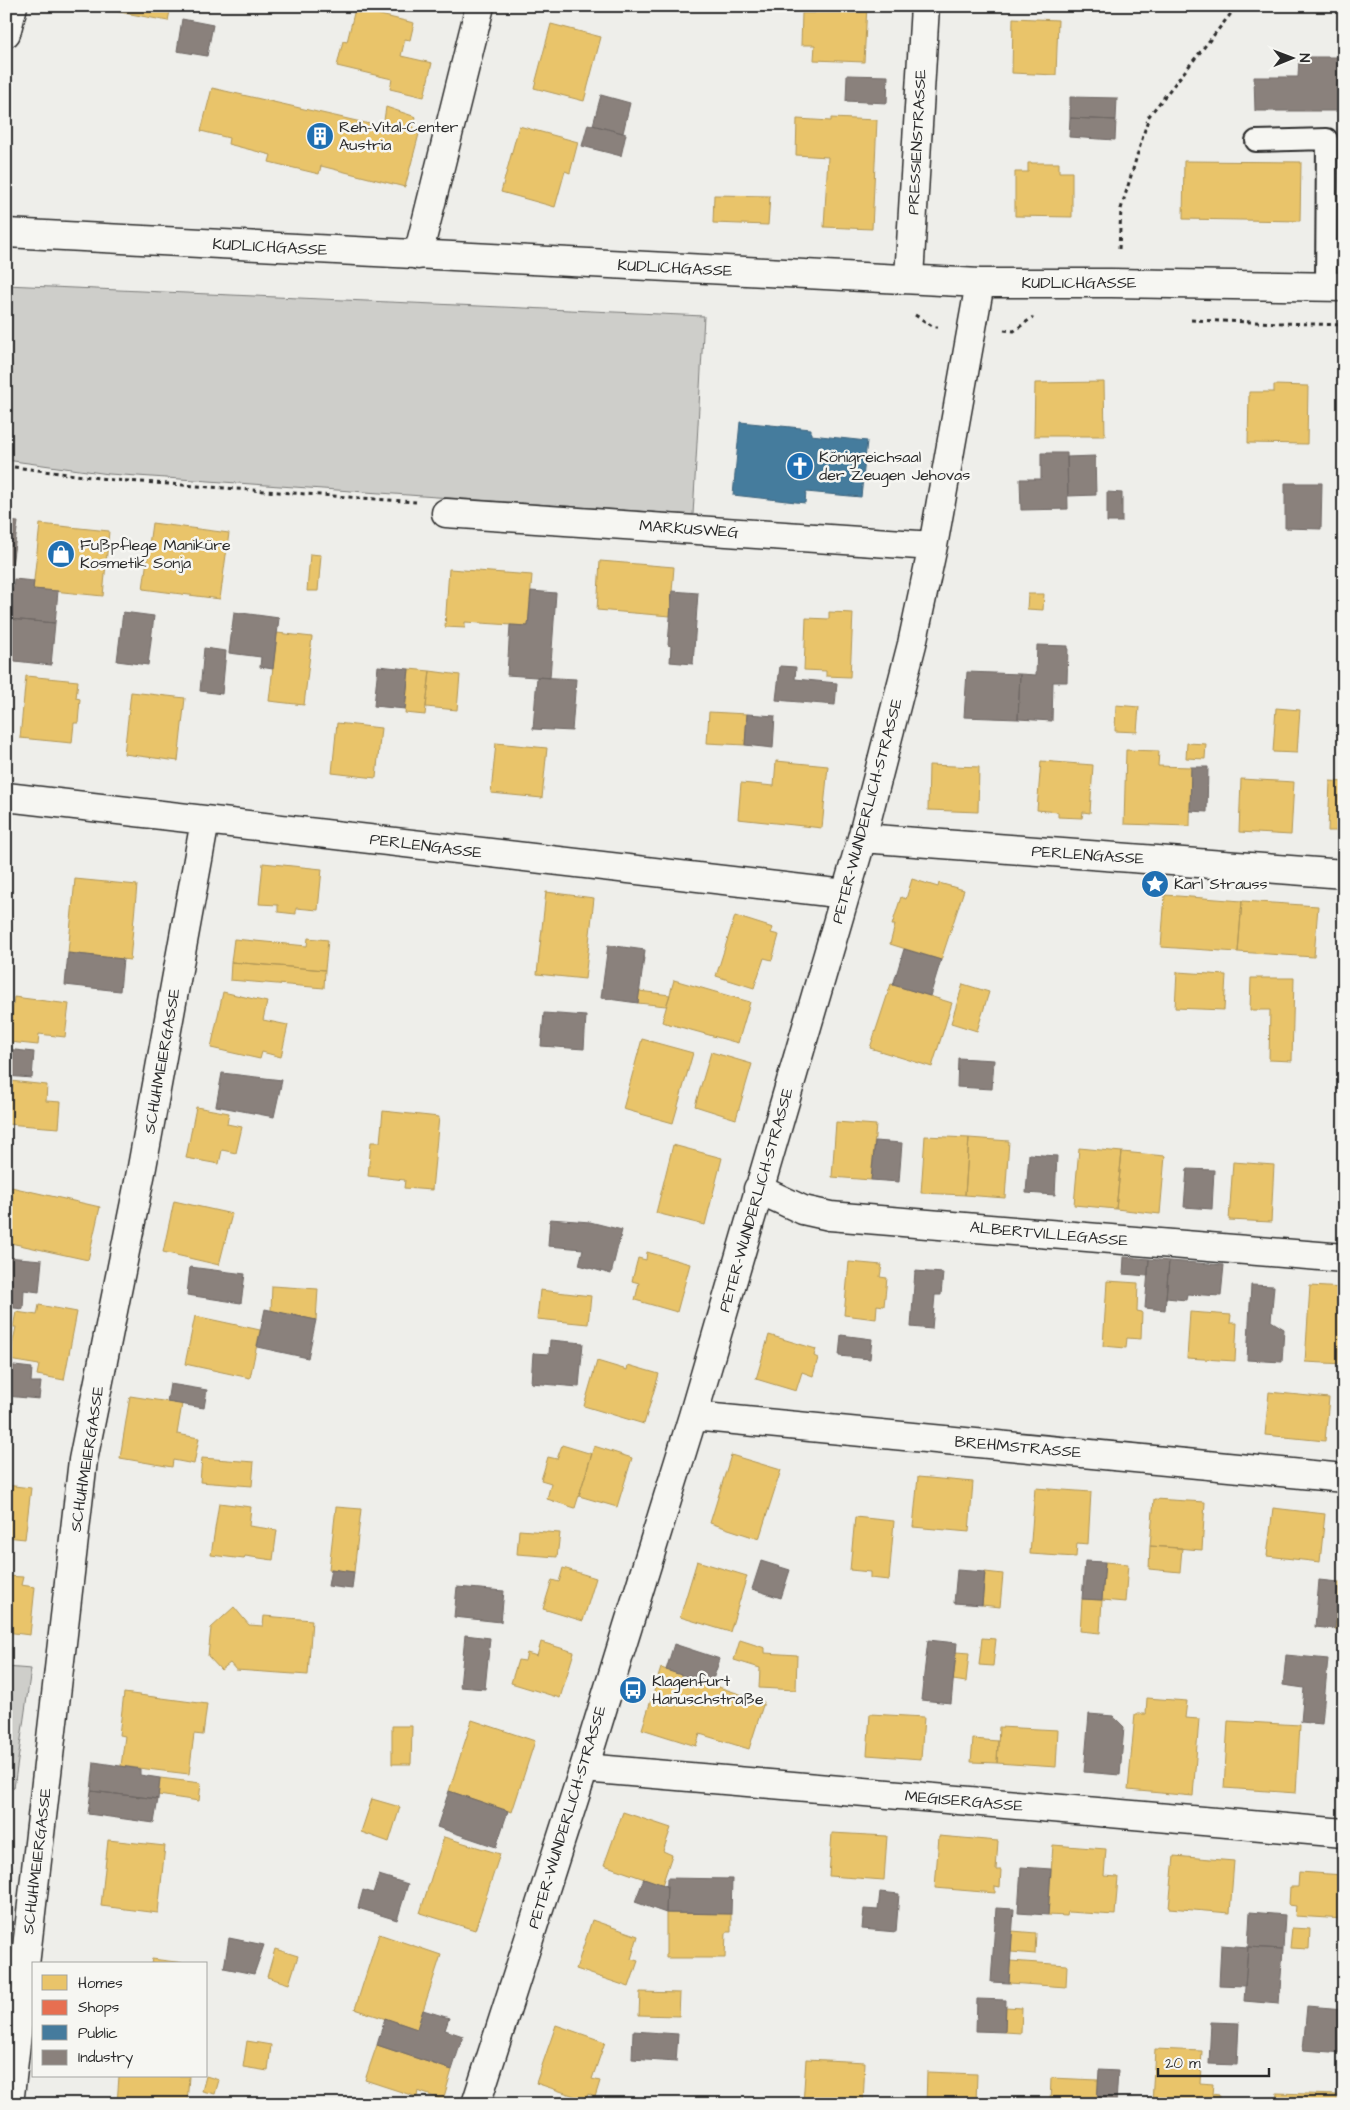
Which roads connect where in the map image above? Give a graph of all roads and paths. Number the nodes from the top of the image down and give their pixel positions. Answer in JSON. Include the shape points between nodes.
{"nodes":[{"id":1,"x":13,"y":6,"type":"edge"},
{"id":2,"x":480,"y":6,"type":"edge"},
{"id":3,"x":925,"y":6,"type":"edge"},
{"id":4,"x":1237,"y":6,"type":"edge"},
{"id":5,"x":6,"y":33,"type":"edge"},
{"id":6,"x":1256,"y":141,"type":"dead end"},
{"id":7,"x":6,"y":233,"type":"edge"},
{"id":8,"x":1118,"y":254,"type":"dead end"},
{"id":9,"x":418,"y":255,"type":"junction"},
{"id":10,"x":909,"y":278,"type":"junction"},
{"id":11,"x":980,"y":283,"type":"junction"},
{"id":12,"x":1335,"y":287,"type":"edge"},
{"id":13,"x":1034,"y":316,"type":"dead end"},
{"id":14,"x":1184,"y":320,"type":"dead end"},
{"id":15,"x":1344,"y":325,"type":"edge"},
{"id":16,"x":1014,"y":331,"type":"dead end"},
{"id":17,"x":6,"y":466,"type":"edge"},
{"id":18,"x":446,"y":513,"type":"joint"},
{"id":19,"x":933,"y":546,"type":"junction"},
{"id":20,"x":6,"y":797,"type":"edge"},
{"id":21,"x":206,"y":821,"type":"junction"},
{"id":22,"x":862,"y":838,"type":"junction"},
{"id":23,"x":1344,"y":874,"type":"edge"},
{"id":24,"x":845,"y":894,"type":"junction"},
{"id":25,"x":758,"y":1189,"type":"junction"},
{"id":26,"x":1344,"y":1258,"type":"edge"},
{"id":27,"x":693,"y":1416,"type":"junction"},
{"id":28,"x":1344,"y":1478,"type":"edge"},
{"id":29,"x":584,"y":1768,"type":"junction"},
{"id":30,"x":1344,"y":1833,"type":"edge"},
{"id":31,"x":9,"y":2104,"type":"edge"},
{"id":32,"x":476,"y":2104,"type":"edge"}],
"edges":[{"from":1,"to":5,"type":"street"},
{"from":2,"to":9,"type":"street"},
{"from":3,"to":10,"type":"street","name":"PRESSIENSTRASSE"},
{"from":4,"to":8,"type":"path","via":[[1149,116],[1121,210]]},
{"from":6,"to":12,"type":"lane","via":[[1327,139]]},
{"from":7,"to":9,"type":"street","name":"KUDLICHGASSE"},
{"from":9,"to":10,"type":"street","name":"KUDLICHGASSE"},
{"from":10,"to":11,"type":"street","name":"KUDLICHGASSE"},
{"from":11,"to":12,"type":"street","name":"KUDLICHGASSE"},
{"from":11,"to":19,"type":"street","name":"PETER-WUNDERLICH-STRASSE"},
{"from":13,"to":16,"type":"path"},
{"from":14,"to":15,"type":"path"},
{"from":17,"to":18,"type":"path","via":[[114,480],[435,503]]},
{"from":18,"to":19,"type":"street","name":"MARKUSWEG"},
{"from":19,"to":22,"type":"street","name":"PETER-WUNDERLICH-STRASSE","via":[[912,644]]},
{"from":20,"to":21,"type":"street","name":"PERLENGASSE"},
{"from":21,"to":24,"type":"street","name":"PERLENGASSE"},
{"from":21,"to":31,"type":"street","name":"SCHUHMEIERGASSE","via":[[83,1460]]},
{"from":22,"to":23,"type":"street","name":"PERLENGASSE"},
{"from":22,"to":24,"type":"street","name":"PETER-WUNDERLICH-STRASSE"},
{"from":24,"to":25,"type":"street","name":"PETER-WUNDERLICH-STRASSE"},
{"from":25,"to":26,"type":"street","name":"ALBERTVILLEGASSE","via":[[803,1210],[830,1216]]},
{"from":25,"to":27,"type":"street","name":"PETER-WUNDERLICH-STRASSE"},
{"from":27,"to":28,"type":"street","name":"BREHMSTRASSE"},
{"from":27,"to":29,"type":"street","name":"PETER-WUNDERLICH-STRASSE"},
{"from":29,"to":30,"type":"street","name":"MEGISERGASSE"},
{"from":29,"to":32,"type":"street","name":"PETER-WUNDERLICH-STRASSE"}]}
